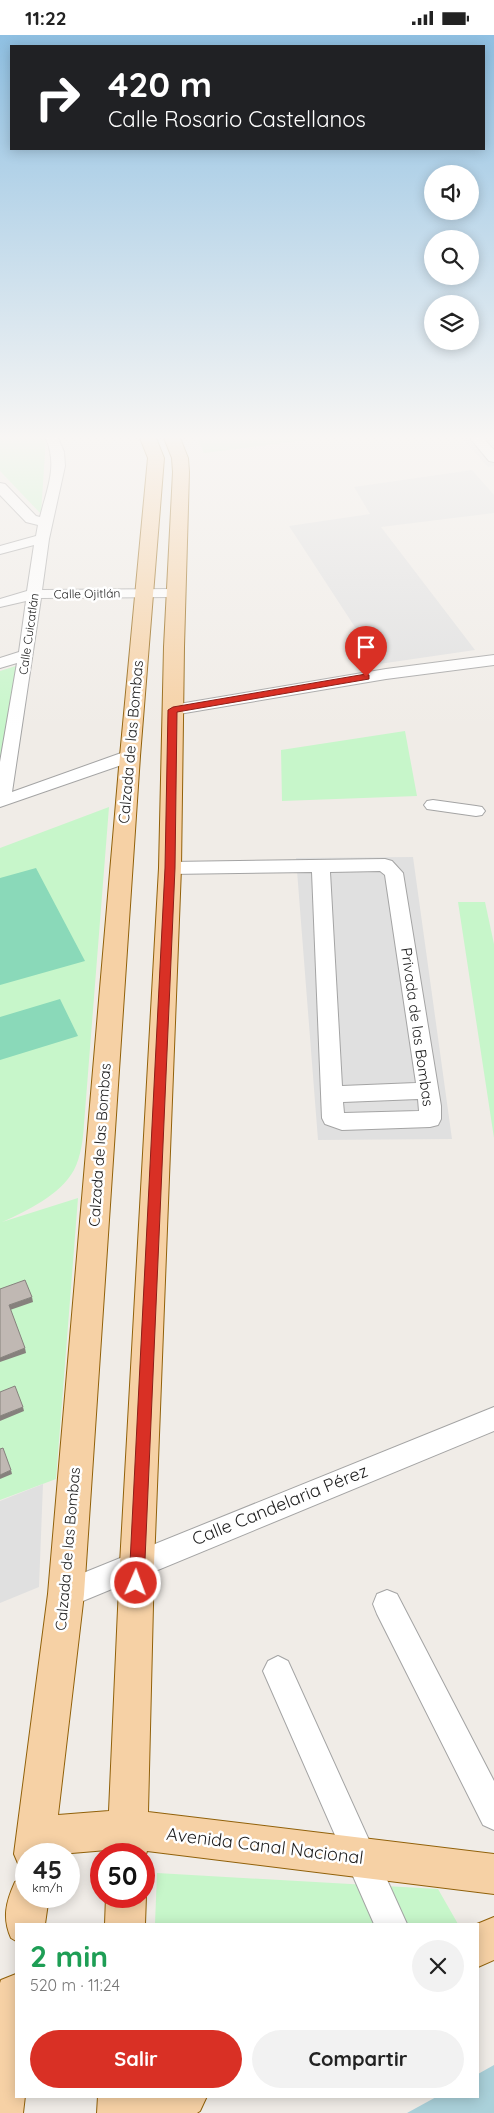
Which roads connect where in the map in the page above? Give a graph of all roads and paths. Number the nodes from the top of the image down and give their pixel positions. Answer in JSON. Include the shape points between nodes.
{"nodes":[{"id":1,"x":43,"y":535,"type":"edge"},
{"id":2,"x":149,"y":535,"type":"edge"},
{"id":3,"x":178,"y":535,"type":"edge"},
{"id":4,"x":42,"y":539,"type":"junction"},
{"id":5,"x":0,"y":550,"type":"edge"},
{"id":6,"x":144,"y":593,"type":"junction"},
{"id":7,"x":176,"y":593,"type":"junction"},
{"id":8,"x":35,"y":595,"type":"junction"},
{"id":9,"x":0,"y":603,"type":"edge"},
{"id":10,"x":26,"y":655,"type":"junction"},
{"id":11,"x":494,"y":660,"type":"edge"},
{"id":12,"x":0,"y":663,"type":"edge"},
{"id":13,"x":173,"y":710,"type":"junction"},
{"id":14,"x":130,"y":756,"type":"junction"},
{"id":15,"x":1,"y":802,"type":"edge"},
{"id":16,"x":433,"y":805,"type":"dead end"},
{"id":17,"x":476,"y":811,"type":"dead end"},
{"id":18,"x":321,"y":866,"type":"junction"},
{"id":19,"x":170,"y":868,"type":"junction"},
{"id":20,"x":427,"y":1091,"type":"junction"},
{"id":21,"x":331,"y":1094,"type":"junction"},
{"id":22,"x":494,"y":1419,"type":"edge"},
{"id":23,"x":137,"y":1564,"type":"junction"},
{"id":24,"x":66,"y":1593,"type":"junction"},
{"id":25,"x":387,"y":1604,"type":"dead end"},
{"id":26,"x":278,"y":1671,"type":"dead end"},
{"id":27,"x":494,"y":1814,"type":"edge"},
{"id":28,"x":128,"y":1841,"type":"edge"},
{"id":29,"x":35,"y":1843,"type":"edge"},
{"id":30,"x":80,"y":1843,"type":"edge"},
{"id":31,"x":362,"y":1858,"type":"junction"},
{"id":32,"x":494,"y":1874,"type":"edge"},
{"id":33,"x":27,"y":1908,"type":"edge"},
{"id":34,"x":126,"y":1908,"type":"edge"},
{"id":35,"x":25,"y":1923,"type":"edge"},
{"id":36,"x":125,"y":1923,"type":"edge"},
{"id":37,"x":391,"y":1923,"type":"edge"},
{"id":38,"x":494,"y":1937,"type":"edge"},
{"id":39,"x":479,"y":1945,"type":"edge"},
{"id":40,"x":15,"y":2003,"type":"edge"},
{"id":41,"x":120,"y":2098,"type":"edge"},
{"id":42,"x":181,"y":2098,"type":"edge"},
{"id":43,"x":1,"y":2113,"type":"edge"},
{"id":44,"x":119,"y":2113,"type":"edge"},
{"id":45,"x":152,"y":2113,"type":"edge"}],
"edges":[{"from":1,"to":4,"type":"street","name":"Calle Cuicatlán"},
{"from":2,"to":6,"type":"main road","name":"Calzada de las Bombas"},
{"from":3,"to":7,"type":"main road"},
{"from":4,"to":5,"type":"street"},
{"from":4,"to":8,"type":"street","name":"Calle Cuicatlán"},
{"from":6,"to":7,"type":"street","name":"Calle Ojitlán"},
{"from":6,"to":8,"type":"street","name":"Calle Ojitlán"},
{"from":6,"to":14,"type":"main road","name":"Calzada de las Bombas"},
{"from":7,"to":13,"type":"main road"},
{"from":8,"to":9,"type":"street","name":"Calle Ojitlán"},
{"from":8,"to":10,"type":"street","name":"Calle Cuicatlán"},
{"from":10,"to":12,"type":"street"},
{"from":10,"to":15,"type":"street","name":"Calle Cuicatlán"},
{"from":11,"to":13,"type":"street","via":[[386,674]]},
{"from":13,"to":19,"type":"main road"},
{"from":14,"to":15,"type":"street"},
{"from":14,"to":24,"type":"main road","name":"Calzada de las Bombas"},
{"from":16,"to":17,"type":"street"},
{"from":18,"to":19,"type":"street","name":"Privada de las Bombas"},
{"from":18,"to":20,"type":"street","name":"Privada de las Bombas","via":[[385,865],[394,873]]},
{"from":18,"to":21,"type":"street","name":"Privada de las Bombas"},
{"from":19,"to":23,"type":"main road"},
{"from":20,"to":21,"type":"street"},
{"from":20,"to":21,"type":"street","name":"Privada de las Bombas","via":[[430,1119],[421,1120],[342,1122],[333,1118]]},
{"from":22,"to":23,"type":"street","name":"Calle Candelaria Pérez"},
{"from":23,"to":24,"type":"street","name":"Calle Candelaria Pérez"},
{"from":23,"to":28,"type":"main road"},
{"from":24,"to":29,"type":"main road","name":"Calzada de las Bombas"},
{"from":25,"to":27,"type":"street"},
{"from":26,"to":31,"type":"street"},
{"from":28,"to":30,"type":"main road","name":"Avenida Canal Nacional"},
{"from":28,"to":31,"type":"main road","name":"Avenida Canal Nacional"},
{"from":31,"to":32,"type":"main road","name":"Avenida Canal Nacional"},
{"from":31,"to":37,"type":"street"},
{"from":33,"to":35,"type":"main road"},
{"from":34,"to":36,"type":"main road"},
{"from":38,"to":39,"type":"main road"},
{"from":40,"to":43,"type":"main road"},
{"from":41,"to":44,"type":"main road"},
{"from":42,"to":45,"type":"main road"}]}
